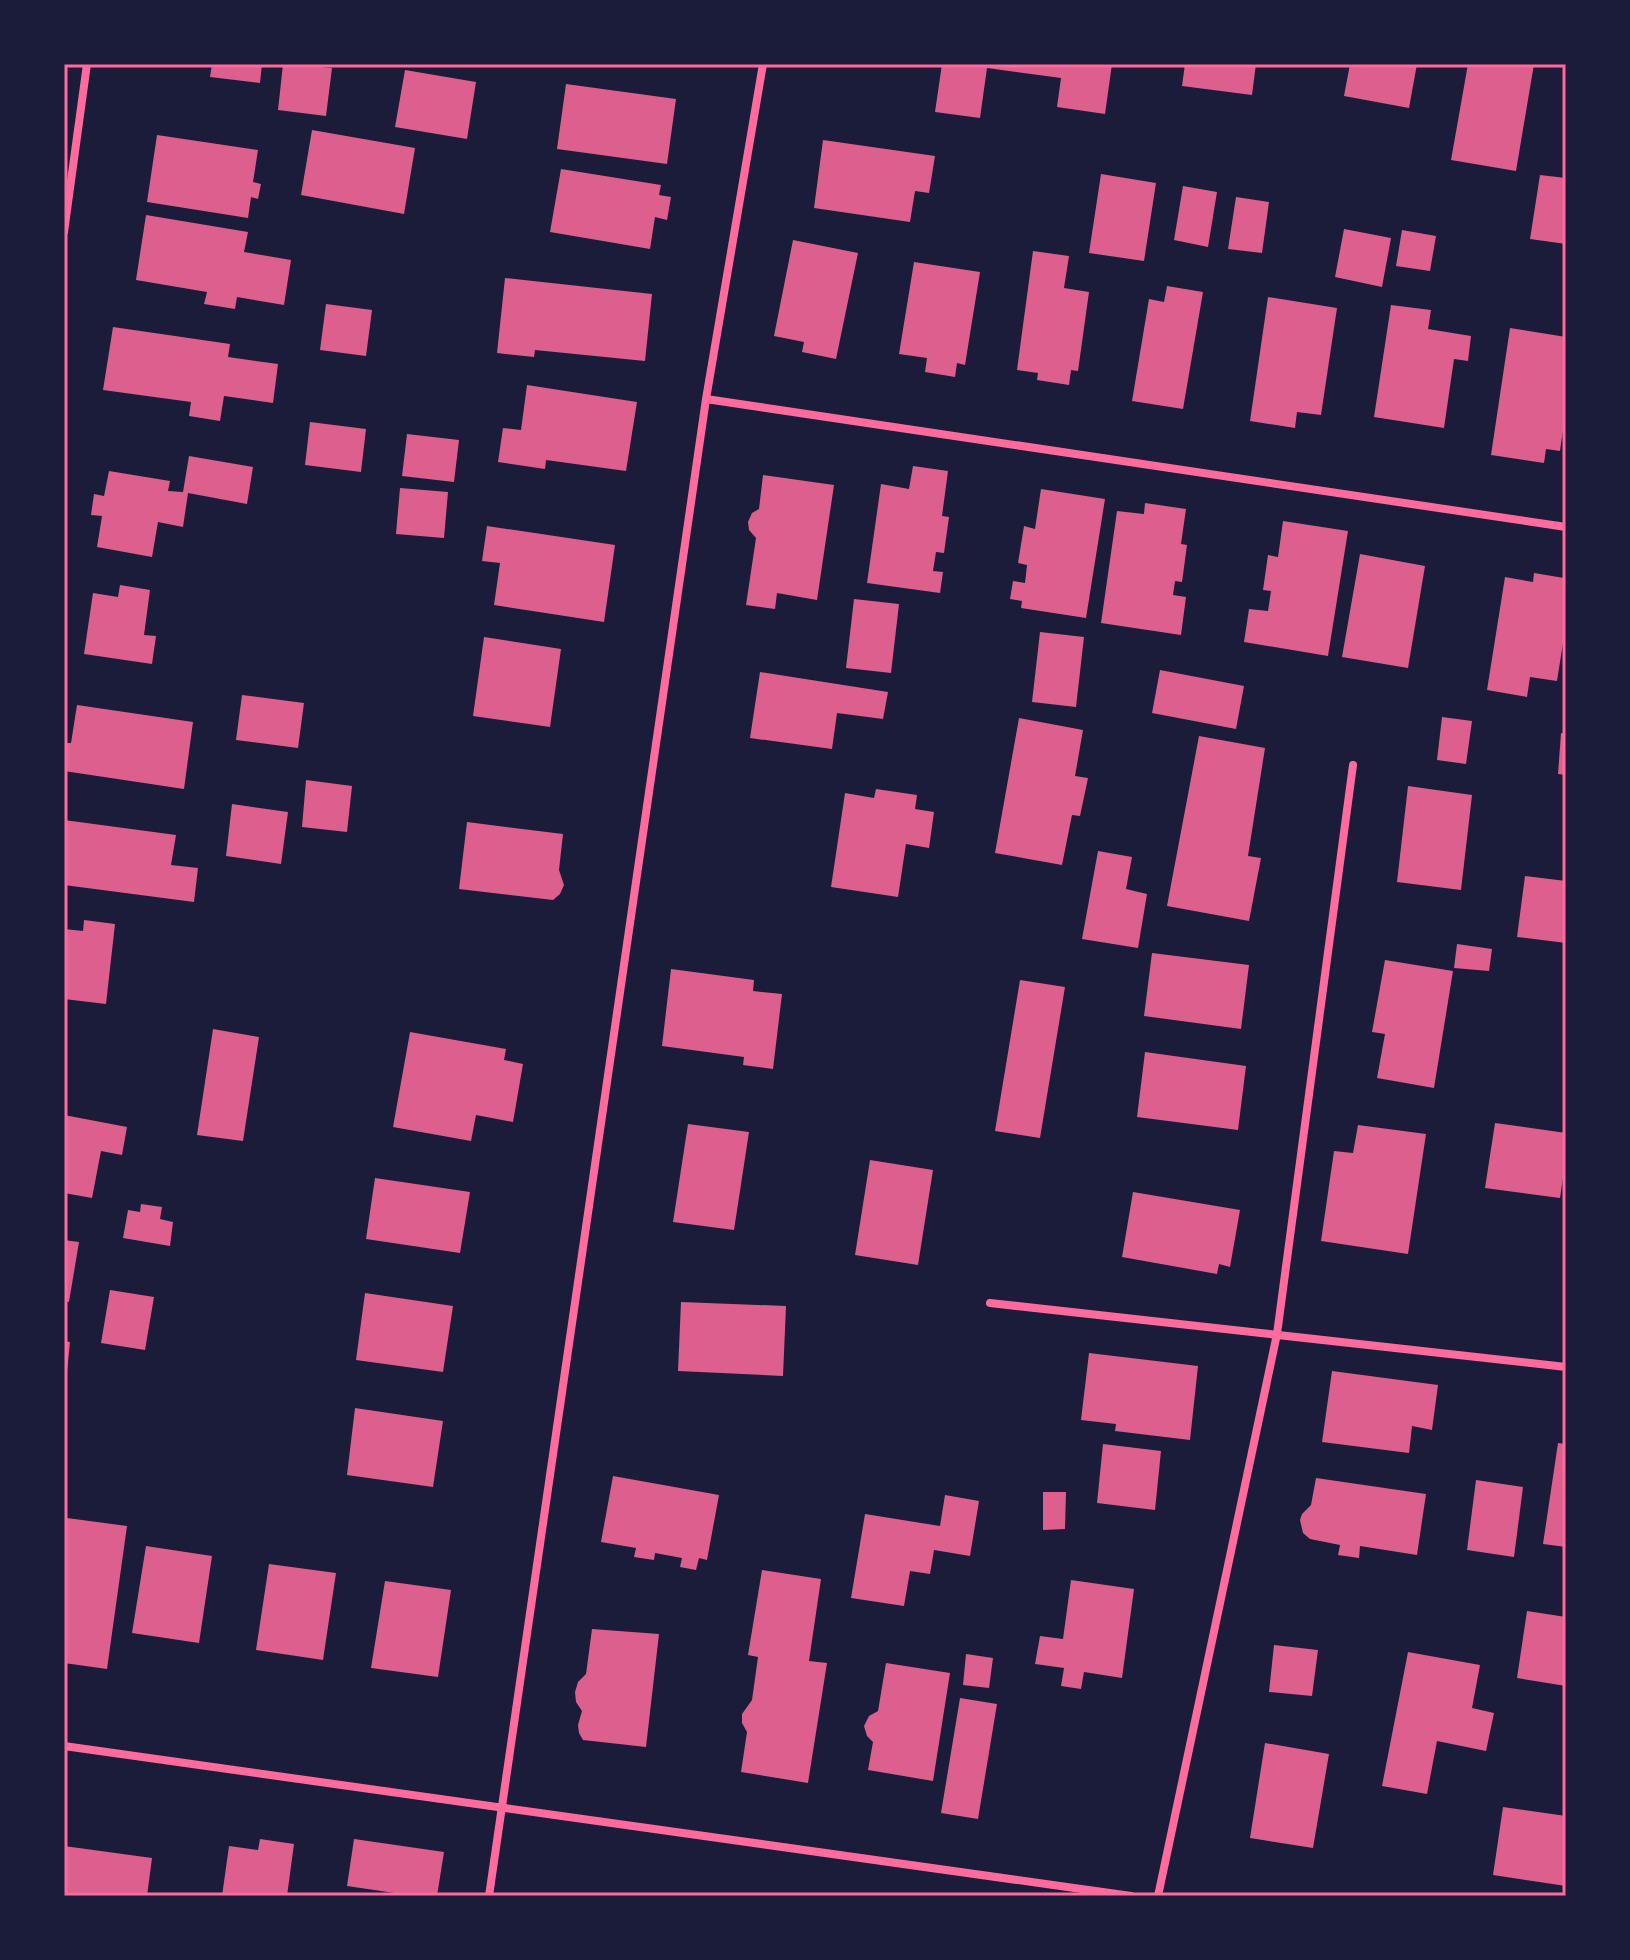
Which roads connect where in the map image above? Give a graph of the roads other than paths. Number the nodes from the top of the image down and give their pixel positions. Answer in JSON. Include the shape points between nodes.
{"nodes":[{"id":1,"x":87,"y":64,"type":"edge"},
{"id":2,"x":763,"y":64,"type":"edge"},
{"id":3,"x":64,"y":232,"type":"edge"},
{"id":4,"x":706,"y":399,"type":"junction"},
{"id":5,"x":1566,"y":527,"type":"edge"},
{"id":6,"x":1353,"y":765,"type":"dead end"},
{"id":7,"x":990,"y":1303,"type":"dead end"},
{"id":8,"x":1277,"y":1334,"type":"junction"},
{"id":9,"x":1566,"y":1367,"type":"edge"},
{"id":10,"x":64,"y":1746,"type":"edge"},
{"id":11,"x":501,"y":1809,"type":"junction"},
{"id":12,"x":489,"y":1896,"type":"edge"},
{"id":13,"x":1131,"y":1896,"type":"edge"},
{"id":14,"x":1158,"y":1896,"type":"edge"}],
"edges":[{"from":1,"to":3,"type":"street"},
{"from":2,"to":4,"type":"street"},
{"from":4,"to":5,"type":"street"},
{"from":4,"to":11,"type":"street"},
{"from":6,"to":8,"type":"street"},
{"from":7,"to":8,"type":"street"},
{"from":8,"to":9,"type":"street"},
{"from":8,"to":14,"type":"street"},
{"from":10,"to":11,"type":"street"},
{"from":11,"to":12,"type":"street"},
{"from":11,"to":13,"type":"street"}]}
